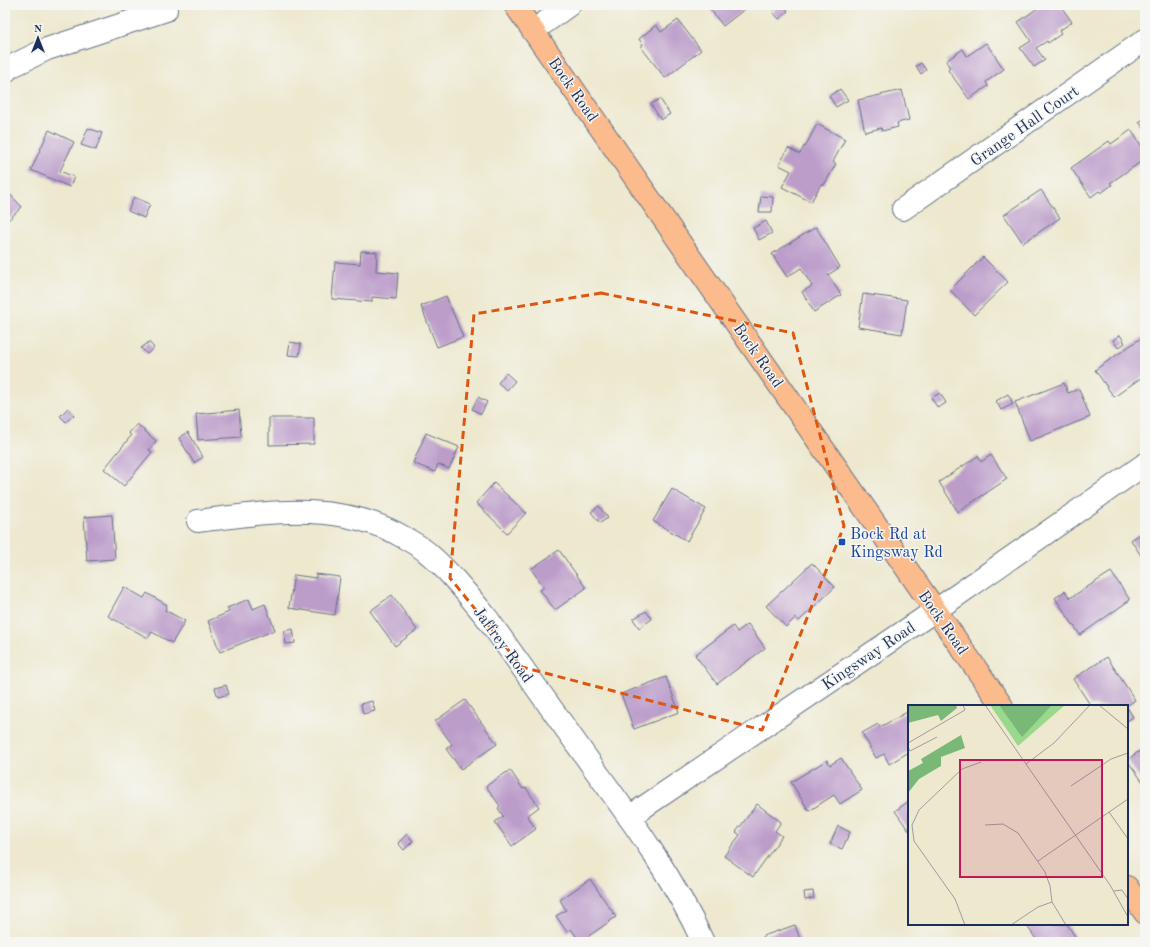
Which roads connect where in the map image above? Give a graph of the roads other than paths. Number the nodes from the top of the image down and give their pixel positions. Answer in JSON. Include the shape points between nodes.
{"nodes":[{"id":1,"x":515,"y":5,"type":"edge"},
{"id":2,"x":569,"y":5,"type":"edge"},
{"id":3,"x":166,"y":10,"type":"dead end"},
{"id":4,"x":533,"y":31,"type":"junction"},
{"id":5,"x":1145,"y":40,"type":"edge"},
{"id":6,"x":5,"y":72,"type":"edge"},
{"id":7,"x":903,"y":209,"type":"dead end"},
{"id":8,"x":1145,"y":464,"type":"edge"},
{"id":9,"x":198,"y":522,"type":"dead end"},
{"id":10,"x":936,"y":610,"type":"junction"},
{"id":11,"x":1001,"y":705,"type":"edge"},
{"id":12,"x":629,"y":817,"type":"junction"},
{"id":13,"x":1128,"y":888,"type":"edge"},
{"id":14,"x":1145,"y":913,"type":"edge"},
{"id":15,"x":703,"y":942,"type":"edge"}],
"edges":[{"from":1,"to":4,"type":"main road","name":"Bock Road"},
{"from":2,"to":4,"type":"street"},
{"from":3,"to":6,"type":"street","via":[[47,48]]},
{"from":4,"to":10,"type":"main road","name":"Bock Road"},
{"from":5,"to":7,"type":"street","name":"Grange Hall Court"},
{"from":8,"to":10,"type":"street","name":"Kingsway Road"},
{"from":9,"to":12,"type":"street","name":"Jaffrey Road","via":[[246,515],[329,512],[392,530],[430,554],[487,618]]},
{"from":10,"to":11,"type":"main road","name":"Bock Road"},
{"from":10,"to":12,"type":"street","name":"Kingsway Road"},
{"from":12,"to":15,"type":"street","name":"Jaffrey Road","via":[[669,877]]},
{"from":13,"to":14,"type":"main road"}]}
